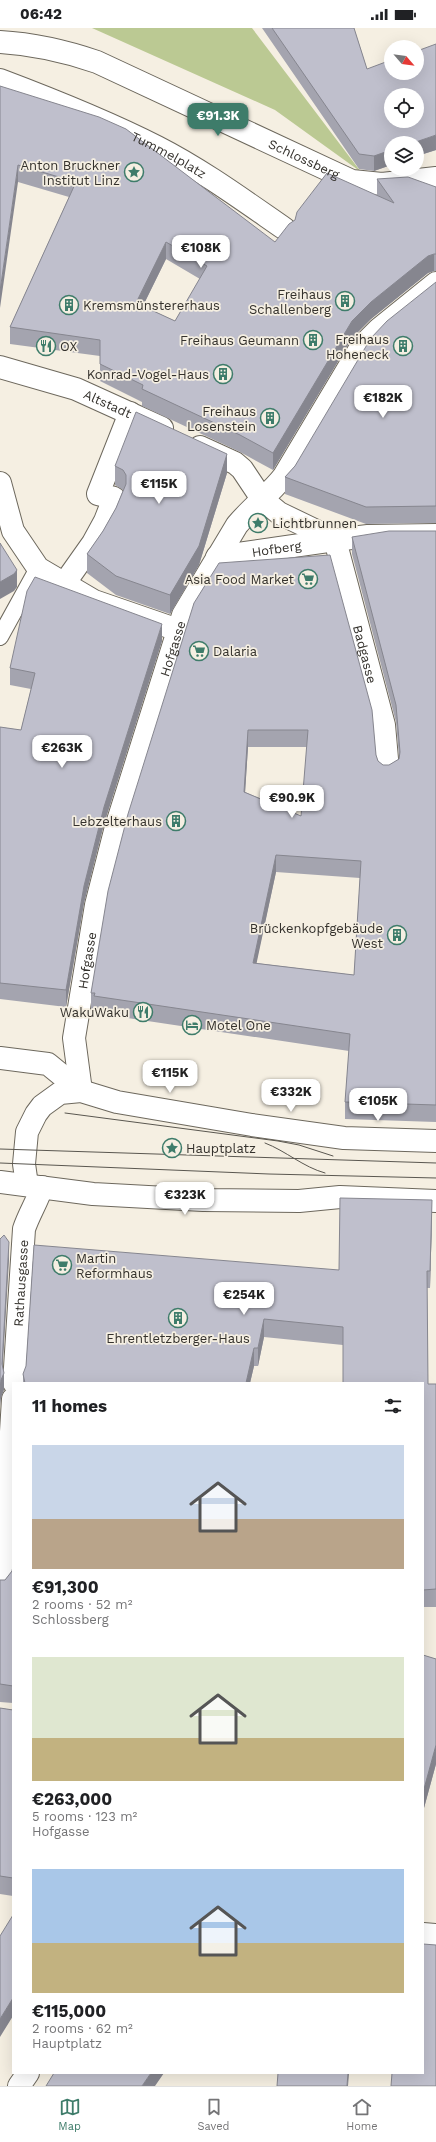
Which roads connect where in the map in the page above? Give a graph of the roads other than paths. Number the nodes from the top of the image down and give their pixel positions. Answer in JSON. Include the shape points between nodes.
{"nodes":[{"id":1,"x":0,"y":42,"type":"edge"},
{"id":2,"x":0,"y":80,"type":"edge"},
{"id":3,"x":436,"y":178,"type":"edge"},
{"id":4,"x":284,"y":229,"type":"edge"},
{"id":5,"x":436,"y":283,"type":"edge"},
{"id":6,"x":0,"y":367,"type":"edge"},
{"id":7,"x":130,"y":413,"type":"junction"},
{"id":8,"x":0,"y":483,"type":"edge"},
{"id":9,"x":262,"y":499,"type":"junction"},
{"id":10,"x":6,"y":532,"type":"edge"},
{"id":11,"x":436,"y":535,"type":"edge"},
{"id":12,"x":335,"y":540,"type":"junction"},
{"id":13,"x":217,"y":557,"type":"junction"},
{"id":14,"x":38,"y":568,"type":"junction"},
{"id":15,"x":64,"y":584,"type":"junction"},
{"id":16,"x":178,"y":630,"type":"junction"},
{"id":17,"x":0,"y":637,"type":"edge"},
{"id":18,"x":388,"y":770,"type":"edge"},
{"id":19,"x":0,"y":1058,"type":"edge"},
{"id":20,"x":81,"y":1091,"type":"junction"},
{"id":21,"x":436,"y":1140,"type":"edge"},
{"id":22,"x":0,"y":1182,"type":"edge"},
{"id":23,"x":35,"y":1186,"type":"junction"},
{"id":24,"x":436,"y":1200,"type":"edge"},
{"id":25,"x":14,"y":1382,"type":"edge"},
{"id":26,"x":12,"y":1415,"type":"edge"},
{"id":27,"x":0,"y":1586,"type":"edge"},
{"id":28,"x":424,"y":1934,"type":"edge"},
{"id":29,"x":436,"y":1935,"type":"edge"},
{"id":30,"x":27,"y":2074,"type":"edge"},
{"id":31,"x":19,"y":2086,"type":"edge"}],
"edges":[{"from":1,"to":3,"type":"street","name":"Schlossberg","via":[[64,50],[98,62],[352,181],[382,184]]},
{"from":2,"to":4,"type":"street","name":"Tummelplatz","via":[[58,102],[156,146],[197,169]]},
{"from":5,"to":9,"type":"street","name":"Hofgasse","via":[[379,329],[362,347],[284,476]]},
{"from":6,"to":7,"type":"street","name":"Altstadt","via":[[76,389]]},
{"from":7,"to":9,"type":"street","name":"Altstadt","via":[[235,463]]},
{"from":7,"to":15,"type":"street","via":[[98,494],[114,498],[93,542]]},
{"from":8,"to":10,"type":"street"},
{"from":9,"to":12,"type":"street","name":"Hofberg","via":[[279,513]]},
{"from":9,"to":13,"type":"street","name":"Hofgasse","via":[[237,525]]},
{"from":10,"to":14,"type":"street"},
{"from":11,"to":12,"type":"street","name":"Hofberg","via":[[368,536]]},
{"from":12,"to":13,"type":"street","name":"Hofberg"},
{"from":12,"to":18,"type":"street","name":"Badgasse","via":[[384,725]]},
{"from":13,"to":16,"type":"street","name":"Hofgasse","via":[[183,615]]},
{"from":14,"to":15,"type":"street"},
{"from":14,"to":17,"type":"lane"},
{"from":15,"to":16,"type":"street","via":[[94,601]]},
{"from":16,"to":20,"type":"street","name":"Hofgasse","via":[[116,827],[96,905],[74,1038]]},
{"from":19,"to":20,"type":"street","via":[[48,1064]]},
{"from":20,"to":21,"type":"street","via":[[117,1102],[344,1138]]},
{"from":20,"to":23,"type":"street","via":[[60,1093],[47,1101],[36,1114],[27,1132],[24,1164]]},
{"from":22,"to":23,"type":"street"},
{"from":23,"to":24,"type":"street","via":[[93,1194],[203,1200],[299,1201],[340,1197]]},
{"from":23,"to":25,"type":"street","name":"Rathausgasse","via":[[37,1204],[29,1214],[24,1229]]},
{"from":26,"to":27,"type":"street","via":[[8,1481],[11,1523]]},
{"from":28,"to":29,"type":"street"},
{"from":30,"to":31,"type":"street"}]}
